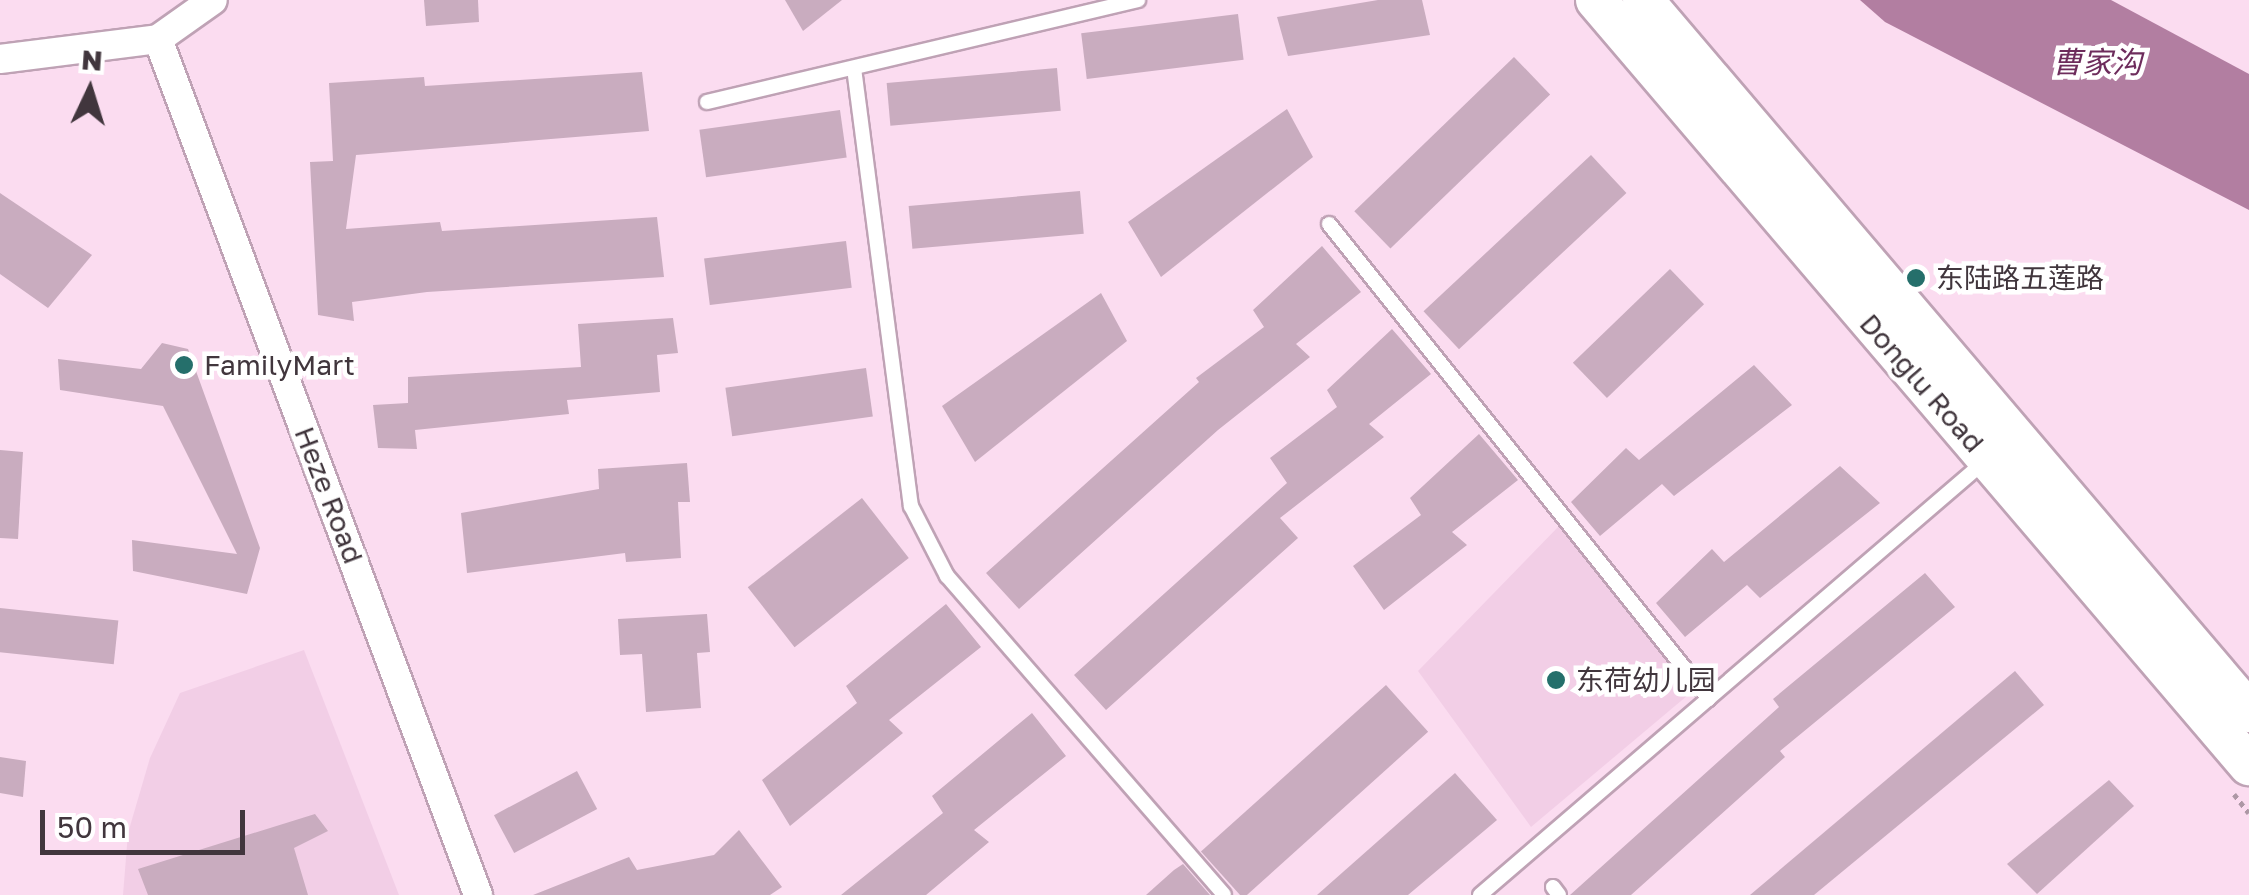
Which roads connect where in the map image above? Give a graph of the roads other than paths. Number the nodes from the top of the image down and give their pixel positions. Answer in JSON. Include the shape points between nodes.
{"nodes":[{"id":1,"x":213,"y":0,"type":"edge"},
{"id":2,"x":1138,"y":0,"type":"edge"},
{"id":3,"x":1596,"y":0,"type":"edge"},
{"id":4,"x":1643,"y":0,"type":"edge"},
{"id":5,"x":158,"y":40,"type":"junction"},
{"id":6,"x":0,"y":59,"type":"edge"},
{"id":7,"x":854,"y":68,"type":"junction"},
{"id":8,"x":707,"y":102,"type":"dead end"},
{"id":9,"x":1329,"y":224,"type":"dead end"},
{"id":10,"x":1988,"y":458,"type":"junction"},
{"id":11,"x":1710,"y":699,"type":"junction"},
{"id":12,"x":2249,"y":712,"type":"edge"},
{"id":13,"x":2249,"y":765,"type":"edge"},
{"id":14,"x":478,"y":895,"type":"edge"},
{"id":15,"x":1224,"y":895,"type":"edge"},
{"id":16,"x":1480,"y":895,"type":"edge"}],
"edges":[{"from":1,"to":5,"type":"street"},
{"from":2,"to":7,"type":"lane"},
{"from":3,"to":10,"type":"main road","name":"Donglu Road","via":[[1734,170]]},
{"from":4,"to":12,"type":"main road","name":"Donglu Road"},
{"from":5,"to":6,"type":"street"},
{"from":5,"to":14,"type":"street","name":"Heze Road"},
{"from":7,"to":8,"type":"lane"},
{"from":7,"to":15,"type":"lane","via":[[911,506],[948,576]]},
{"from":9,"to":11,"type":"lane"},
{"from":10,"to":11,"type":"lane"},
{"from":10,"to":13,"type":"main road","name":"Donglu Road"},
{"from":11,"to":16,"type":"lane"}]}
